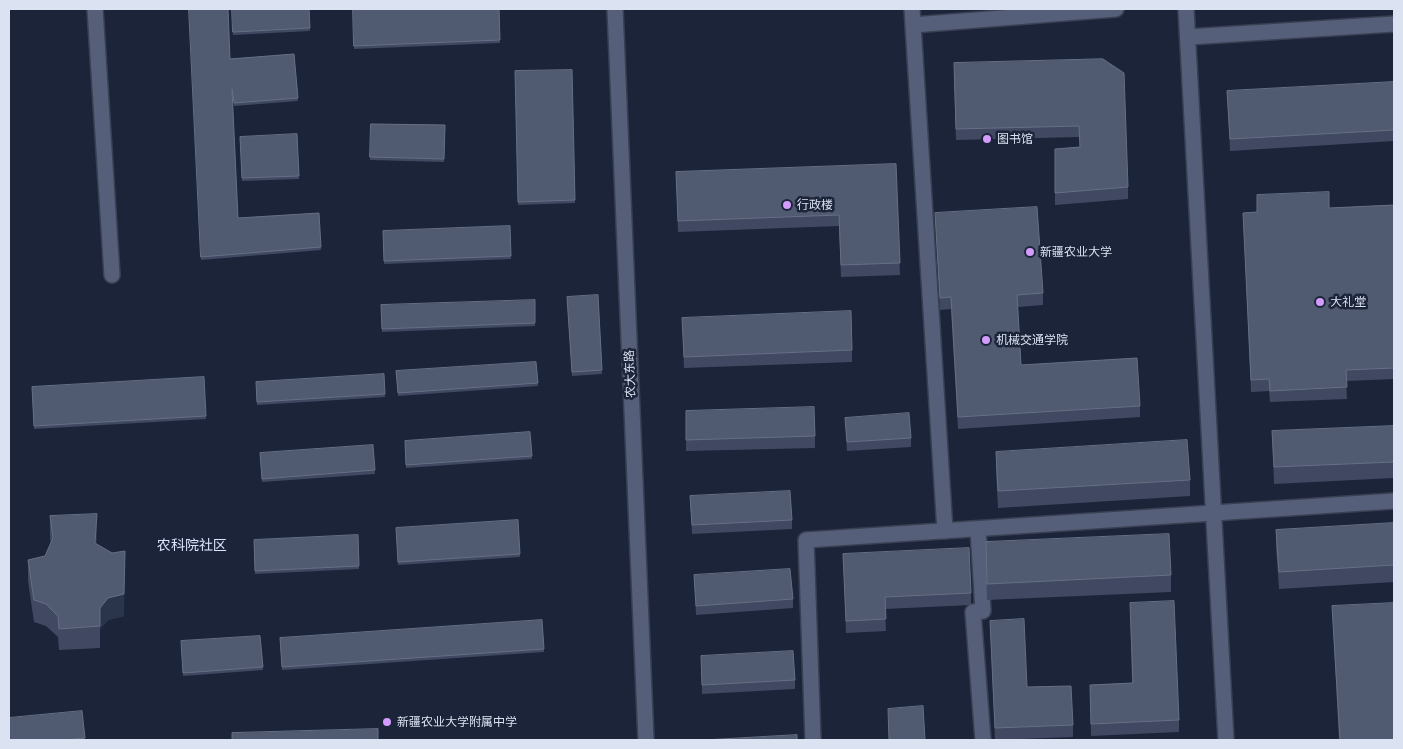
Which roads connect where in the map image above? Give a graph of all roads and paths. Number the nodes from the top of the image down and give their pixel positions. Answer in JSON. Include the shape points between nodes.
{"nodes":[{"id":1,"x":95,"y":9,"type":"edge"},
{"id":2,"x":615,"y":9,"type":"edge"},
{"id":3,"x":912,"y":9,"type":"edge"},
{"id":4,"x":1116,"y":9,"type":"edge"},
{"id":5,"x":1186,"y":9,"type":"edge"},
{"id":6,"x":1394,"y":24,"type":"edge"},
{"id":7,"x":913,"y":26,"type":"junction"},
{"id":8,"x":1188,"y":37,"type":"junction"},
{"id":9,"x":112,"y":275,"type":"dead end"},
{"id":10,"x":1394,"y":501,"type":"edge"},
{"id":11,"x":1214,"y":512,"type":"junction"},
{"id":12,"x":978,"y":529,"type":"junction"},
{"id":13,"x":945,"y":531,"type":"junction"},
{"id":14,"x":646,"y":740,"type":"edge"},
{"id":15,"x":813,"y":740,"type":"edge"},
{"id":16,"x":983,"y":740,"type":"edge"},
{"id":17,"x":1226,"y":740,"type":"edge"}],
"edges":[{"from":1,"to":9,"type":"street"},
{"from":2,"to":14,"type":"street","name":"农大东路"},
{"from":3,"to":7,"type":"street"},
{"from":4,"to":7,"type":"street"},
{"from":5,"to":8,"type":"street"},
{"from":6,"to":8,"type":"street"},
{"from":7,"to":13,"type":"street"},
{"from":8,"to":11,"type":"street"},
{"from":10,"to":11,"type":"street"},
{"from":11,"to":12,"type":"street"},
{"from":11,"to":17,"type":"street"},
{"from":12,"to":13,"type":"street"},
{"from":12,"to":16,"type":"street","via":[[983,611],[973,612]]},
{"from":13,"to":15,"type":"street","via":[[806,540]]}]}
